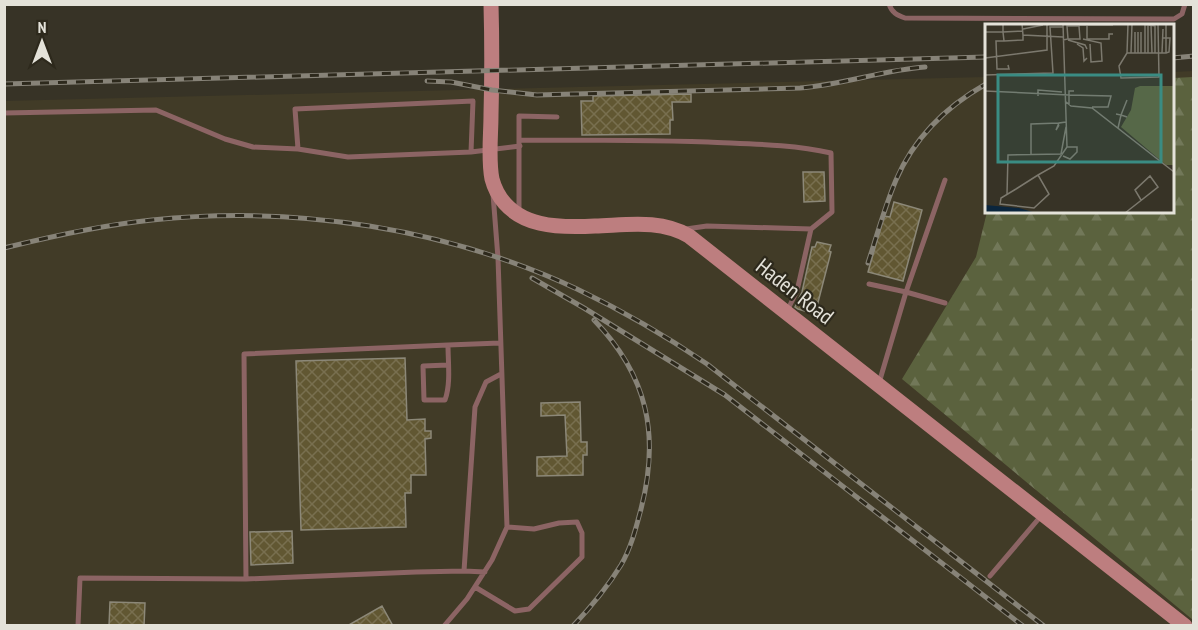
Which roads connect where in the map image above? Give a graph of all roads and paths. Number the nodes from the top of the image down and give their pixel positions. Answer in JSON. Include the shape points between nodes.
{"nodes":[{"id":1,"x":490,"y":4,"type":"edge"},
{"id":2,"x":889,"y":4,"type":"edge"},
{"id":3,"x":1185,"y":4,"type":"edge"},
{"id":4,"x":4,"y":113,"type":"edge"},
{"id":5,"x":557,"y":117,"type":"dead end"},
{"id":6,"x":520,"y":143,"type":"junction"},
{"id":7,"x":298,"y":149,"type":"junction"},
{"id":8,"x":491,"y":149,"type":"junction"},
{"id":9,"x":471,"y":152,"type":"junction"},
{"id":10,"x":945,"y":180,"type":"dead end"},
{"id":11,"x":492,"y":181,"type":"junction"},
{"id":12,"x":519,"y":214,"type":"junction"},
{"id":13,"x":811,"y":229,"type":"junction"},
{"id":14,"x":679,"y":230,"type":"junction"},
{"id":15,"x":869,"y":284,"type":"dead end"},
{"id":16,"x":906,"y":292,"type":"junction"},
{"id":17,"x":945,"y":303,"type":"dead end"},
{"id":18,"x":786,"y":312,"type":"junction"},
{"id":19,"x":500,"y":343,"type":"junction"},
{"id":20,"x":448,"y":345,"type":"junction"},
{"id":21,"x":448,"y":365,"type":"junction"},
{"id":22,"x":501,"y":374,"type":"junction"},
{"id":23,"x":878,"y":385,"type":"junction"},
{"id":24,"x":1043,"y":513,"type":"junction"},
{"id":25,"x":507,"y":527,"type":"junction"},
{"id":26,"x":464,"y":571,"type":"junction"},
{"id":27,"x":484,"y":572,"type":"junction"},
{"id":28,"x":990,"y":576,"type":"dead end"},
{"id":29,"x":246,"y":579,"type":"junction"},
{"id":30,"x":475,"y":587,"type":"junction"},
{"id":31,"x":78,"y":626,"type":"edge"},
{"id":32,"x":444,"y":626,"type":"edge"},
{"id":33,"x":1185,"y":626,"type":"edge"}],
"edges":[{"from":1,"to":8,"type":"street","name":"Haden Road"},
{"from":2,"to":3,"type":"lane","via":[[891,10],[904,18],[1162,19],[1182,14]]},
{"from":4,"to":7,"type":"lane","via":[[156,110],[253,147]]},
{"from":5,"to":6,"type":"lane","via":[[519,116]]},
{"from":6,"to":8,"type":"lane"},
{"from":6,"to":12,"type":"lane"},
{"from":6,"to":13,"type":"lane","via":[[765,144],[831,153],[832,212]]},
{"from":7,"to":9,"type":"lane","via":[[348,157]]},
{"from":7,"to":9,"type":"lane","via":[[295,109],[473,101]]},
{"from":8,"to":9,"type":"lane"},
{"from":8,"to":11,"type":"street","name":"Haden Road"},
{"from":10,"to":16,"type":"lane"},
{"from":11,"to":12,"type":"street","name":"Haden Road","via":[[501,199]]},
{"from":11,"to":19,"type":"lane"},
{"from":12,"to":14,"type":"street","name":"Haden Road","via":[[554,227],[643,224]]},
{"from":13,"to":14,"type":"lane","via":[[707,226]]},
{"from":13,"to":18,"type":"lane","via":[[797,291]]},
{"from":14,"to":18,"type":"street","name":"Haden Road"},
{"from":15,"to":16,"type":"lane"},
{"from":16,"to":17,"type":"lane"},
{"from":16,"to":23,"type":"lane"},
{"from":18,"to":23,"type":"street","name":"Haden Road"},
{"from":19,"to":20,"type":"lane"},
{"from":19,"to":22,"type":"lane"},
{"from":20,"to":21,"type":"lane"},
{"from":20,"to":29,"type":"lane","via":[[244,354]]},
{"from":21,"to":21,"type":"lane","via":[[445,400],[424,400],[423,366]]},
{"from":22,"to":25,"type":"lane"},
{"from":22,"to":26,"type":"lane","via":[[486,382],[475,407]]},
{"from":23,"to":24,"type":"street","name":"Haden Road"},
{"from":24,"to":28,"type":"lane"},
{"from":24,"to":33,"type":"street","name":"Haden Road"},
{"from":25,"to":27,"type":"lane"},
{"from":25,"to":30,"type":"lane","via":[[534,529],[577,522],[582,533],[582,558],[529,609],[515,611]]},
{"from":26,"to":27,"type":"lane"},
{"from":26,"to":29,"type":"lane"},
{"from":27,"to":30,"type":"lane"},
{"from":29,"to":31,"type":"lane","via":[[80,578]]},
{"from":30,"to":32,"type":"lane"}]}
